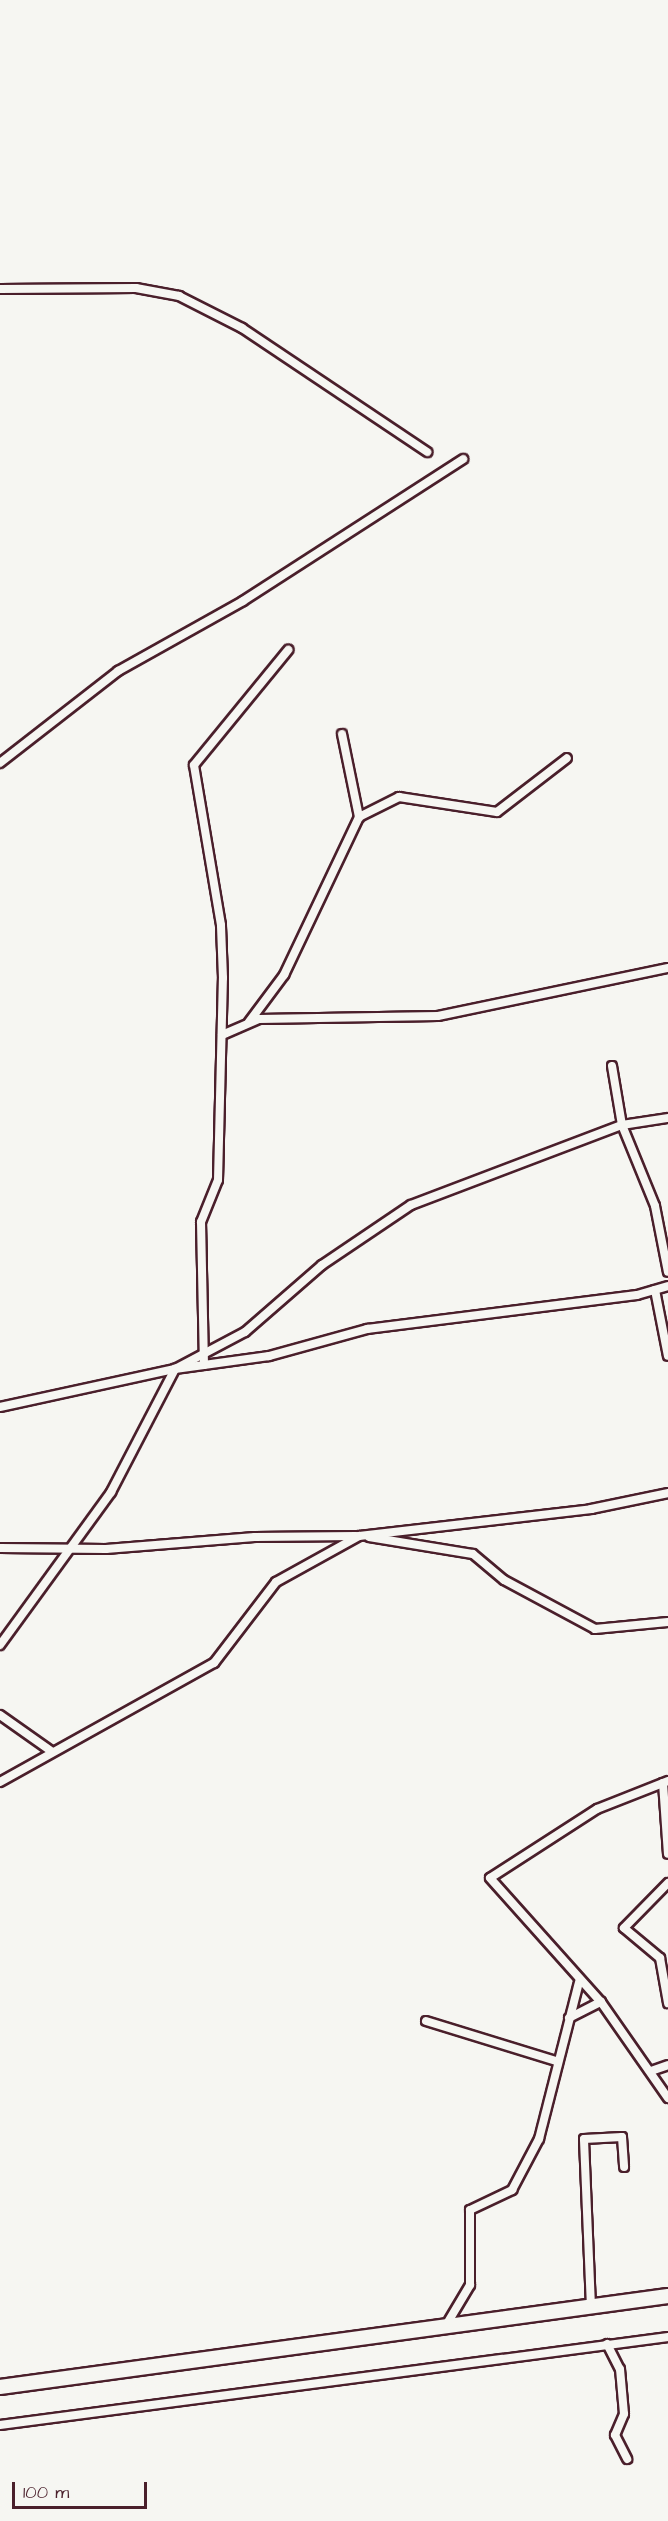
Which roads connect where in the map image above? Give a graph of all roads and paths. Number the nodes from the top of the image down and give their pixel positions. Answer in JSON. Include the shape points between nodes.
{"nodes":[{"id":1,"x":0,"y":289,"type":"edge"},
{"id":2,"x":427,"y":452,"type":"dead end"},
{"id":3,"x":463,"y":459,"type":"dead end"},
{"id":4,"x":288,"y":650,"type":"dead end"},
{"id":5,"x":342,"y":734,"type":"dead end"},
{"id":6,"x":567,"y":758,"type":"dead end"},
{"id":7,"x":0,"y":763,"type":"edge"},
{"id":8,"x":359,"y":817,"type":"junction"},
{"id":9,"x":668,"y":968,"type":"edge"},
{"id":10,"x":249,"y":1022,"type":"junction"},
{"id":11,"x":222,"y":1035,"type":"junction"},
{"id":12,"x":612,"y":1066,"type":"dead end"},
{"id":13,"x":668,"y":1118,"type":"edge"},
{"id":14,"x":622,"y":1125,"type":"junction"},
{"id":15,"x":668,"y":1272,"type":"edge"},
{"id":16,"x":668,"y":1286,"type":"edge"},
{"id":17,"x":655,"y":1290,"type":"junction"},
{"id":18,"x":204,"y":1354,"type":"junction"},
{"id":19,"x":668,"y":1356,"type":"edge"},
{"id":20,"x":204,"y":1365,"type":"junction"},
{"id":21,"x":175,"y":1369,"type":"junction"},
{"id":22,"x":0,"y":1407,"type":"edge"},
{"id":23,"x":668,"y":1492,"type":"edge"},
{"id":24,"x":359,"y":1536,"type":"junction"},
{"id":25,"x":0,"y":1548,"type":"edge"},
{"id":26,"x":73,"y":1549,"type":"junction"},
{"id":27,"x":668,"y":1622,"type":"edge"},
{"id":28,"x":0,"y":1645,"type":"edge"},
{"id":29,"x":0,"y":1715,"type":"edge"},
{"id":30,"x":51,"y":1751,"type":"junction"},
{"id":31,"x":0,"y":1782,"type":"edge"},
{"id":32,"x":665,"y":1782,"type":"edge"},
{"id":33,"x":668,"y":1854,"type":"edge"},
{"id":34,"x":668,"y":1883,"type":"edge"},
{"id":35,"x":579,"y":1982,"type":"junction"},
{"id":36,"x":601,"y":2002,"type":"junction"},
{"id":37,"x":668,"y":2003,"type":"edge"},
{"id":38,"x":569,"y":2018,"type":"junction"},
{"id":39,"x":426,"y":2021,"type":"dead end"},
{"id":40,"x":556,"y":2061,"type":"junction"},
{"id":41,"x":668,"y":2065,"type":"edge"},
{"id":42,"x":651,"y":2071,"type":"junction"},
{"id":43,"x":668,"y":2097,"type":"edge"},
{"id":44,"x":624,"y":2167,"type":"dead end"},
{"id":45,"x":668,"y":2296,"type":"edge"},
{"id":46,"x":591,"y":2307,"type":"junction"},
{"id":47,"x":445,"y":2327,"type":"junction"},
{"id":48,"x":668,"y":2337,"type":"edge"},
{"id":49,"x":607,"y":2344,"type":"junction"},
{"id":50,"x":0,"y":2387,"type":"edge"},
{"id":51,"x":0,"y":2425,"type":"edge"},
{"id":52,"x":627,"y":2459,"type":"dead end"}],
"edges":[{"from":1,"to":2,"type":"street","via":[[136,288],[179,296],[242,328]]},
{"from":3,"to":7,"type":"street","via":[[243,601],[118,672]]},
{"from":4,"to":11,"type":"street","via":[[194,765],[221,925]]},
{"from":5,"to":8,"type":"street"},
{"from":6,"to":8,"type":"street","via":[[496,813],[399,797]]},
{"from":8,"to":10,"type":"street","via":[[284,975]]},
{"from":9,"to":10,"type":"street","via":[[438,1016]]},
{"from":10,"to":11,"type":"street"},
{"from":11,"to":18,"type":"street","via":[[218,1180],[201,1222]]},
{"from":12,"to":14,"type":"street"},
{"from":13,"to":14,"type":"street"},
{"from":14,"to":15,"type":"street","via":[[655,1206]]},
{"from":14,"to":18,"type":"street","via":[[411,1205],[322,1265],[245,1332]]},
{"from":16,"to":17,"type":"street"},
{"from":17,"to":19,"type":"street"},
{"from":17,"to":20,"type":"street","via":[[368,1329],[269,1356]]},
{"from":18,"to":20,"type":"street"},
{"from":18,"to":21,"type":"street"},
{"from":20,"to":21,"type":"street"},
{"from":21,"to":22,"type":"street"},
{"from":21,"to":26,"type":"street","via":[[111,1492]]},
{"from":23,"to":24,"type":"street","via":[[591,1509]]},
{"from":24,"to":26,"type":"street"},
{"from":24,"to":27,"type":"street","via":[[473,1554],[504,1580],[595,1629]]},
{"from":24,"to":30,"type":"street","via":[[276,1582],[214,1663]]},
{"from":25,"to":26,"type":"street"},
{"from":26,"to":28,"type":"street"},
{"from":29,"to":30,"type":"street"},
{"from":30,"to":31,"type":"street"},
{"from":32,"to":33,"type":"street"},
{"from":32,"to":35,"type":"street","via":[[597,1809],[490,1878]]},
{"from":34,"to":37,"type":"street","via":[[624,1928],[660,1958]]},
{"from":35,"to":36,"type":"street"},
{"from":35,"to":38,"type":"street"},
{"from":36,"to":38,"type":"street"},
{"from":36,"to":42,"type":"street"},
{"from":38,"to":40,"type":"street"},
{"from":39,"to":40,"type":"street"},
{"from":40,"to":47,"type":"street","via":[[539,2139],[512,2190],[470,2210],[470,2285]]},
{"from":41,"to":42,"type":"street"},
{"from":42,"to":43,"type":"street"},
{"from":44,"to":46,"type":"street","via":[[622,2137],[584,2139]]},
{"from":45,"to":46,"type":"main road"},
{"from":46,"to":47,"type":"main road"},
{"from":47,"to":50,"type":"main road"},
{"from":48,"to":49,"type":"street"},
{"from":49,"to":51,"type":"street"},
{"from":49,"to":52,"type":"street","via":[[620,2369],[624,2414],[615,2435]]}]}
